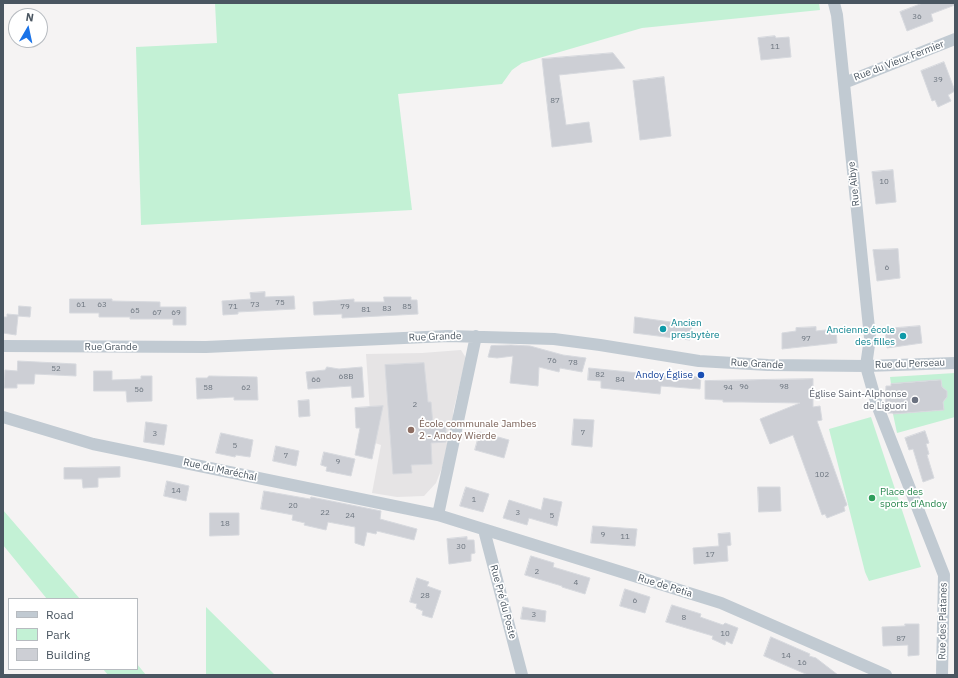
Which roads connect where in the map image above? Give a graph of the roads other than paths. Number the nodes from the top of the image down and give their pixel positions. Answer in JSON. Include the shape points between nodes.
{"nodes":[{"id":1,"x":834,"y":3,"type":"edge"},
{"id":2,"x":955,"y":39,"type":"edge"},
{"id":3,"x":844,"y":83,"type":"junction"},
{"id":4,"x":476,"y":336,"type":"junction"},
{"id":5,"x":3,"y":346,"type":"edge"},
{"id":6,"x":955,"y":363,"type":"edge"},
{"id":7,"x":866,"y":366,"type":"junction"},
{"id":8,"x":3,"y":417,"type":"edge"},
{"id":9,"x":438,"y":515,"type":"junction"},
{"id":10,"x":484,"y":530,"type":"junction"},
{"id":11,"x":522,"y":675,"type":"edge"},
{"id":12,"x":886,"y":675,"type":"edge"},
{"id":13,"x":942,"y":675,"type":"edge"}],
"edges":[{"from":1,"to":3,"type":"street","name":"Rue Aibye"},
{"from":2,"to":3,"type":"street","name":"Rue du Vieux Fermier"},
{"from":3,"to":7,"type":"street","name":"Rue Aibye","via":[[870,338]]},
{"from":4,"to":5,"type":"street","name":"Rue Grande","via":[[206,347]]},
{"from":4,"to":7,"type":"street","name":"Rue Grande","via":[[576,341],[699,361]]},
{"from":4,"to":9,"type":"street"},
{"from":6,"to":7,"type":"street","name":"Rue du Perseau"},
{"from":7,"to":13,"type":"street","name":"Rue des Platanes","via":[[877,405],[944,575]]},
{"from":8,"to":9,"type":"street","name":"Rue du Maréchal","via":[[93,444]]},
{"from":9,"to":10,"type":"street","name":"Rue de Petia"},
{"from":10,"to":11,"type":"street","name":"Rue Pré du Poste"},
{"from":10,"to":12,"type":"street","name":"Rue de Petia","via":[[721,603]]}]}
